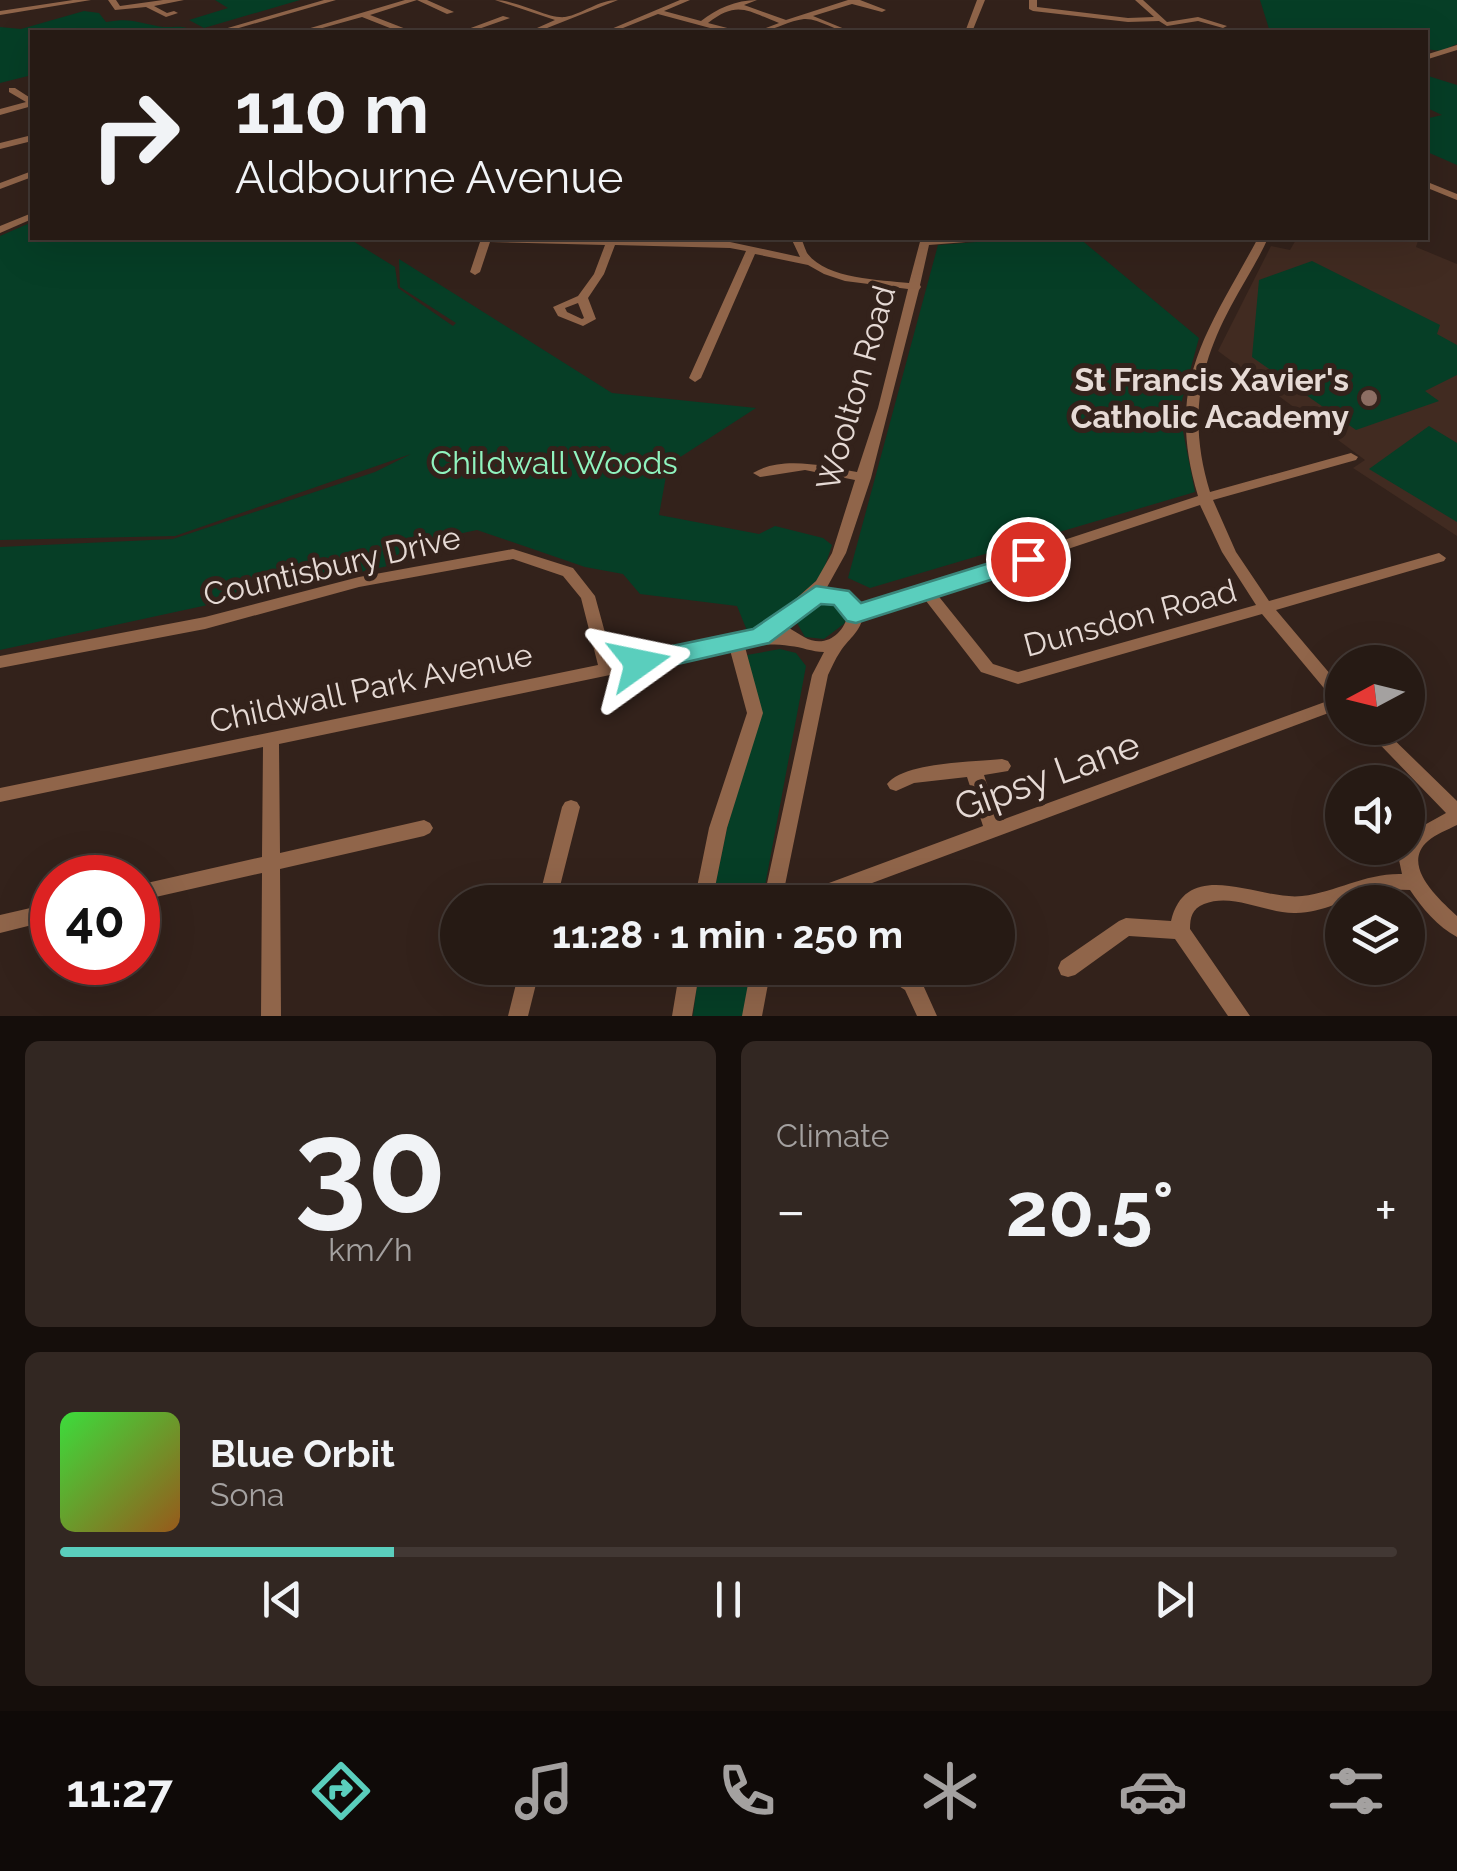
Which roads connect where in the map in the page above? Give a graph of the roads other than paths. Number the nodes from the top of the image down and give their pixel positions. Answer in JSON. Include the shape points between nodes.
{"nodes":[{"id":1,"x":87,"y":0,"type":"edge"},
{"id":2,"x":112,"y":0,"type":"edge"},
{"id":3,"x":180,"y":0,"type":"edge"},
{"id":4,"x":332,"y":0,"type":"edge"},
{"id":5,"x":417,"y":0,"type":"edge"},
{"id":6,"x":499,"y":0,"type":"edge"},
{"id":7,"x":549,"y":0,"type":"edge"},
{"id":8,"x":614,"y":0,"type":"edge"},
{"id":9,"x":686,"y":0,"type":"edge"},
{"id":10,"x":753,"y":0,"type":"edge"},
{"id":11,"x":981,"y":0,"type":"edge"},
{"id":12,"x":1033,"y":0,"type":"edge"},
{"id":13,"x":1139,"y":0,"type":"edge"},
{"id":14,"x":854,"y":1,"type":"edge"},
{"id":15,"x":808,"y":2,"type":"dead end"},
{"id":16,"x":35,"y":4,"type":"edge"},
{"id":17,"x":149,"y":6,"type":"junction"},
{"id":18,"x":739,"y":6,"type":"junction"},
{"id":19,"x":526,"y":9,"type":"junction"},
{"id":20,"x":828,"y":10,"type":"junction"},
{"id":21,"x":883,"y":10,"type":"dead end"},
{"id":22,"x":450,"y":12,"type":"dead end"},
{"id":23,"x":658,"y":12,"type":"junction"},
{"id":24,"x":1,"y":13,"type":"edge"},
{"id":25,"x":174,"y":13,"type":"dead end"},
{"id":26,"x":364,"y":14,"type":"junction"},
{"id":27,"x":806,"y":17,"type":"junction"},
{"id":28,"x":506,"y":18,"type":"dead end"},
{"id":29,"x":12,"y":20,"type":"dead end"},
{"id":30,"x":563,"y":20,"type":"junction"},
{"id":31,"x":1164,"y":22,"type":"junction"},
{"id":32,"x":704,"y":23,"type":"junction"},
{"id":33,"x":786,"y":23,"type":"junction"},
{"id":34,"x":1223,"y":26,"type":"dead end"},
{"id":35,"x":225,"y":30,"type":"edge"},
{"id":36,"x":313,"y":30,"type":"edge"},
{"id":37,"x":398,"y":30,"type":"edge"},
{"id":38,"x":470,"y":30,"type":"edge"},
{"id":39,"x":537,"y":30,"type":"edge"},
{"id":40,"x":618,"y":30,"type":"edge"},
{"id":41,"x":726,"y":30,"type":"edge"},
{"id":42,"x":764,"y":30,"type":"edge"},
{"id":43,"x":843,"y":30,"type":"edge"},
{"id":44,"x":969,"y":30,"type":"edge"},
{"id":45,"x":1173,"y":30,"type":"edge"},
{"id":46,"x":1457,"y":47,"type":"edge"},
{"id":47,"x":1429,"y":57,"type":"edge"},
{"id":48,"x":1457,"y":64,"type":"edge"},
{"id":49,"x":11,"y":91,"type":"dead end"},
{"id":50,"x":30,"y":102,"type":"edge"},
{"id":51,"x":30,"y":104,"type":"edge"},
{"id":52,"x":0,"y":112,"type":"edge"},
{"id":53,"x":30,"y":138,"type":"edge"},
{"id":54,"x":0,"y":146,"type":"edge"},
{"id":55,"x":30,"y":175,"type":"edge"},
{"id":56,"x":1428,"y":185,"type":"edge"},
{"id":57,"x":0,"y":186,"type":"edge"},
{"id":58,"x":1457,"y":197,"type":"edge"},
{"id":59,"x":30,"y":217,"type":"edge"},
{"id":60,"x":0,"y":230,"type":"edge"},
{"id":61,"x":486,"y":240,"type":"edge"},
{"id":62,"x":517,"y":240,"type":"edge"},
{"id":63,"x":752,"y":240,"type":"edge"},
{"id":64,"x":797,"y":240,"type":"edge"},
{"id":65,"x":926,"y":240,"type":"edge"},
{"id":66,"x":1262,"y":240,"type":"edge"},
{"id":67,"x":700,"y":241,"type":"edge"},
{"id":68,"x":611,"y":243,"type":"junction"},
{"id":69,"x":730,"y":245,"type":"junction"},
{"id":70,"x":752,"y":249,"type":"junction"},
{"id":71,"x":809,"y":262,"type":"junction"},
{"id":72,"x":475,"y":272,"type":"dead end"},
{"id":73,"x":916,"y":287,"type":"junction"},
{"id":74,"x":582,"y":298,"type":"dead end"},
{"id":75,"x":694,"y":378,"type":"dead end"},
{"id":76,"x":1351,"y":456,"type":"dead end"},
{"id":77,"x":760,"y":473,"type":"dead end"},
{"id":78,"x":864,"y":478,"type":"junction"},
{"id":79,"x":1208,"y":501,"type":"junction"},
{"id":80,"x":839,"y":553,"type":"junction"},
{"id":81,"x":1439,"y":558,"type":"dead end"},
{"id":82,"x":927,"y":592,"type":"junction"},
{"id":83,"x":841,"y":597,"type":"junction"},
{"id":84,"x":806,"y":600,"type":"junction"},
{"id":85,"x":1266,"y":609,"type":"junction"},
{"id":86,"x":856,"y":614,"type":"junction"},
{"id":87,"x":790,"y":615,"type":"junction"},
{"id":88,"x":754,"y":639,"type":"junction"},
{"id":89,"x":736,"y":642,"type":"junction"},
{"id":90,"x":838,"y":642,"type":"junction"},
{"id":91,"x":800,"y":643,"type":"junction"},
{"id":92,"x":0,"y":662,"type":"edge"},
{"id":93,"x":607,"y":670,"type":"junction"},
{"id":94,"x":820,"y":676,"type":"junction"},
{"id":95,"x":1325,"y":680,"type":"edge"},
{"id":96,"x":1325,"y":706,"type":"edge"},
{"id":97,"x":271,"y":740,"type":"junction"},
{"id":98,"x":1389,"y":745,"type":"edge"},
{"id":99,"x":1002,"y":766,"type":"dead end"},
{"id":100,"x":972,"y":769,"type":"junction"},
{"id":101,"x":896,"y":784,"type":"dead end"},
{"id":102,"x":0,"y":794,"type":"edge"},
{"id":103,"x":571,"y":807,"type":"dead end"},
{"id":104,"x":1457,"y":814,"type":"edge"},
{"id":105,"x":424,"y":828,"type":"dead end"},
{"id":106,"x":993,"y":830,"type":"junction"},
{"id":107,"x":272,"y":862,"type":"junction"},
{"id":108,"x":1414,"y":882,"type":"junction"},
{"id":109,"x":551,"y":885,"type":"edge"},
{"id":110,"x":706,"y":885,"type":"edge"},
{"id":111,"x":775,"y":885,"type":"edge"},
{"id":112,"x":844,"y":885,"type":"edge"},
{"id":113,"x":160,"y":888,"type":"edge"},
{"id":114,"x":30,"y":917,"type":"edge"},
{"id":115,"x":0,"y":924,"type":"edge"},
{"id":116,"x":1457,"y":928,"type":"edge"},
{"id":117,"x":1180,"y":932,"type":"junction"},
{"id":118,"x":1068,"y":968,"type":"dead end"},
{"id":119,"x":526,"y":985,"type":"edge"},
{"id":120,"x":687,"y":985,"type":"edge"},
{"id":121,"x":758,"y":985,"type":"edge"},
{"id":122,"x":913,"y":985,"type":"edge"},
{"id":123,"x":271,"y":1016,"type":"edge"},
{"id":124,"x":518,"y":1016,"type":"edge"},
{"id":125,"x":682,"y":1016,"type":"edge"},
{"id":126,"x":752,"y":1016,"type":"edge"},
{"id":127,"x":928,"y":1016,"type":"edge"},
{"id":128,"x":1240,"y":1016,"type":"edge"}],
"edges":[{"from":1,"to":16,"type":"street"},
{"from":2,"to":17,"type":"street","via":[[123,10]]},
{"from":3,"to":17,"type":"street"},
{"from":4,"to":35,"type":"street"},
{"from":5,"to":22,"type":"street"},
{"from":5,"to":26,"type":"street"},
{"from":6,"to":19,"type":"street"},
{"from":7,"to":19,"type":"street"},
{"from":8,"to":30,"type":"street"},
{"from":9,"to":23,"type":"street"},
{"from":10,"to":18,"type":"street"},
{"from":11,"to":44,"type":"street"},
{"from":12,"to":31,"type":"street","via":[[1033,9]]},
{"from":13,"to":31,"type":"street"},
{"from":14,"to":20,"type":"street"},
{"from":14,"to":21,"type":"street"},
{"from":15,"to":20,"type":"street"},
{"from":16,"to":24,"type":"street"},
{"from":17,"to":25,"type":"street"},
{"from":18,"to":32,"type":"street"},
{"from":18,"to":33,"type":"street"},
{"from":19,"to":30,"type":"street"},
{"from":20,"to":27,"type":"street"},
{"from":23,"to":32,"type":"street"},
{"from":23,"to":40,"type":"street"},
{"from":24,"to":29,"type":"street"},
{"from":26,"to":36,"type":"street"},
{"from":26,"to":37,"type":"street"},
{"from":27,"to":33,"type":"street"},
{"from":27,"to":43,"type":"street"},
{"from":28,"to":38,"type":"street"},
{"from":30,"to":39,"type":"street"},
{"from":31,"to":34,"type":"street","via":[[1198,19]]},
{"from":31,"to":45,"type":"street"},
{"from":32,"to":41,"type":"street"},
{"from":33,"to":42,"type":"street"},
{"from":46,"to":47,"type":"street"},
{"from":47,"to":48,"type":"street"},
{"from":49,"to":50,"type":"street"},
{"from":51,"to":52,"type":"street"},
{"from":53,"to":54,"type":"street"},
{"from":55,"to":57,"type":"street"},
{"from":56,"to":58,"type":"street"},
{"from":59,"to":60,"type":"street"},
{"from":61,"to":72,"type":"street"},
{"from":62,"to":68,"type":"street"},
{"from":63,"to":69,"type":"street"},
{"from":64,"to":71,"type":"street"},
{"from":65,"to":73,"type":"street","name":"Woolton Road"},
{"from":66,"to":79,"type":"street","via":[[1196,378],[1196,456]]},
{"from":67,"to":68,"type":"street"},
{"from":67,"to":69,"type":"street"},
{"from":68,"to":74,"type":"street"},
{"from":69,"to":70,"type":"street"},
{"from":70,"to":71,"type":"street"},
{"from":70,"to":75,"type":"street"},
{"from":71,"to":73,"type":"street","via":[[846,277]]},
{"from":73,"to":78,"type":"street","name":"Woolton Road"},
{"from":76,"to":79,"type":"street"},
{"from":77,"to":78,"type":"street","via":[[805,466]]},
{"from":78,"to":80,"type":"street","name":"Woolton Road"},
{"from":79,"to":82,"type":"street"},
{"from":79,"to":85,"type":"street","via":[[1237,568]]},
{"from":80,"to":83,"type":"street","name":"Woolton Road"},
{"from":80,"to":84,"type":"street","name":"Woolton Road"},
{"from":81,"to":85,"type":"street","name":"Dunsdon Road"},
{"from":82,"to":85,"type":"street","name":"Dunsdon Road","via":[[983,664],[1010,678]]},
{"from":82,"to":86,"type":"street"},
{"from":83,"to":84,"type":"street"},
{"from":83,"to":86,"type":"street"},
{"from":84,"to":87,"type":"street"},
{"from":85,"to":95,"type":"street"},
{"from":86,"to":90,"type":"street"},
{"from":87,"to":88,"type":"street","name":"Childwall Park Avenue"},
{"from":87,"to":91,"type":"street","via":[[786,626]]},
{"from":88,"to":89,"type":"street","name":"Childwall Park Avenue"},
{"from":88,"to":91,"type":"street","name":"Childwall Park Avenue"},
{"from":89,"to":93,"type":"street","name":"Childwall Park Avenue"},
{"from":89,"to":110,"type":"street","via":[[755,713]]},
{"from":90,"to":91,"type":"street"},
{"from":90,"to":94,"type":"street"},
{"from":91,"to":94,"type":"street","via":[[816,659]]},
{"from":92,"to":93,"type":"street","name":"Countisbury Drive","via":[[513,554],[568,572],[588,596]]},
{"from":93,"to":97,"type":"street","name":"Childwall Park Avenue"},
{"from":94,"to":111,"type":"street"},
{"from":96,"to":106,"type":"street","name":"Gipsy Lane"},
{"from":97,"to":102,"type":"street","name":"Childwall Park Avenue"},
{"from":97,"to":107,"type":"street"},
{"from":98,"to":104,"type":"street"},
{"from":99,"to":100,"type":"street"},
{"from":100,"to":101,"type":"street"},
{"from":100,"to":106,"type":"street"},
{"from":103,"to":109,"type":"street"},
{"from":104,"to":108,"type":"street","via":[[1418,838],[1409,859]]},
{"from":105,"to":107,"type":"street"},
{"from":106,"to":112,"type":"street","name":"Gipsy Lane"},
{"from":107,"to":113,"type":"street"},
{"from":107,"to":123,"type":"street"},
{"from":108,"to":116,"type":"street"},
{"from":108,"to":117,"type":"street","via":[[1376,883],[1294,905],[1226,892],[1206,895],[1180,914]]},
{"from":114,"to":115,"type":"street"},
{"from":117,"to":118,"type":"street","via":[[1126,927]]},
{"from":117,"to":128,"type":"street"},
{"from":119,"to":124,"type":"street"},
{"from":120,"to":125,"type":"street"},
{"from":121,"to":126,"type":"street"},
{"from":122,"to":127,"type":"street"}]}
